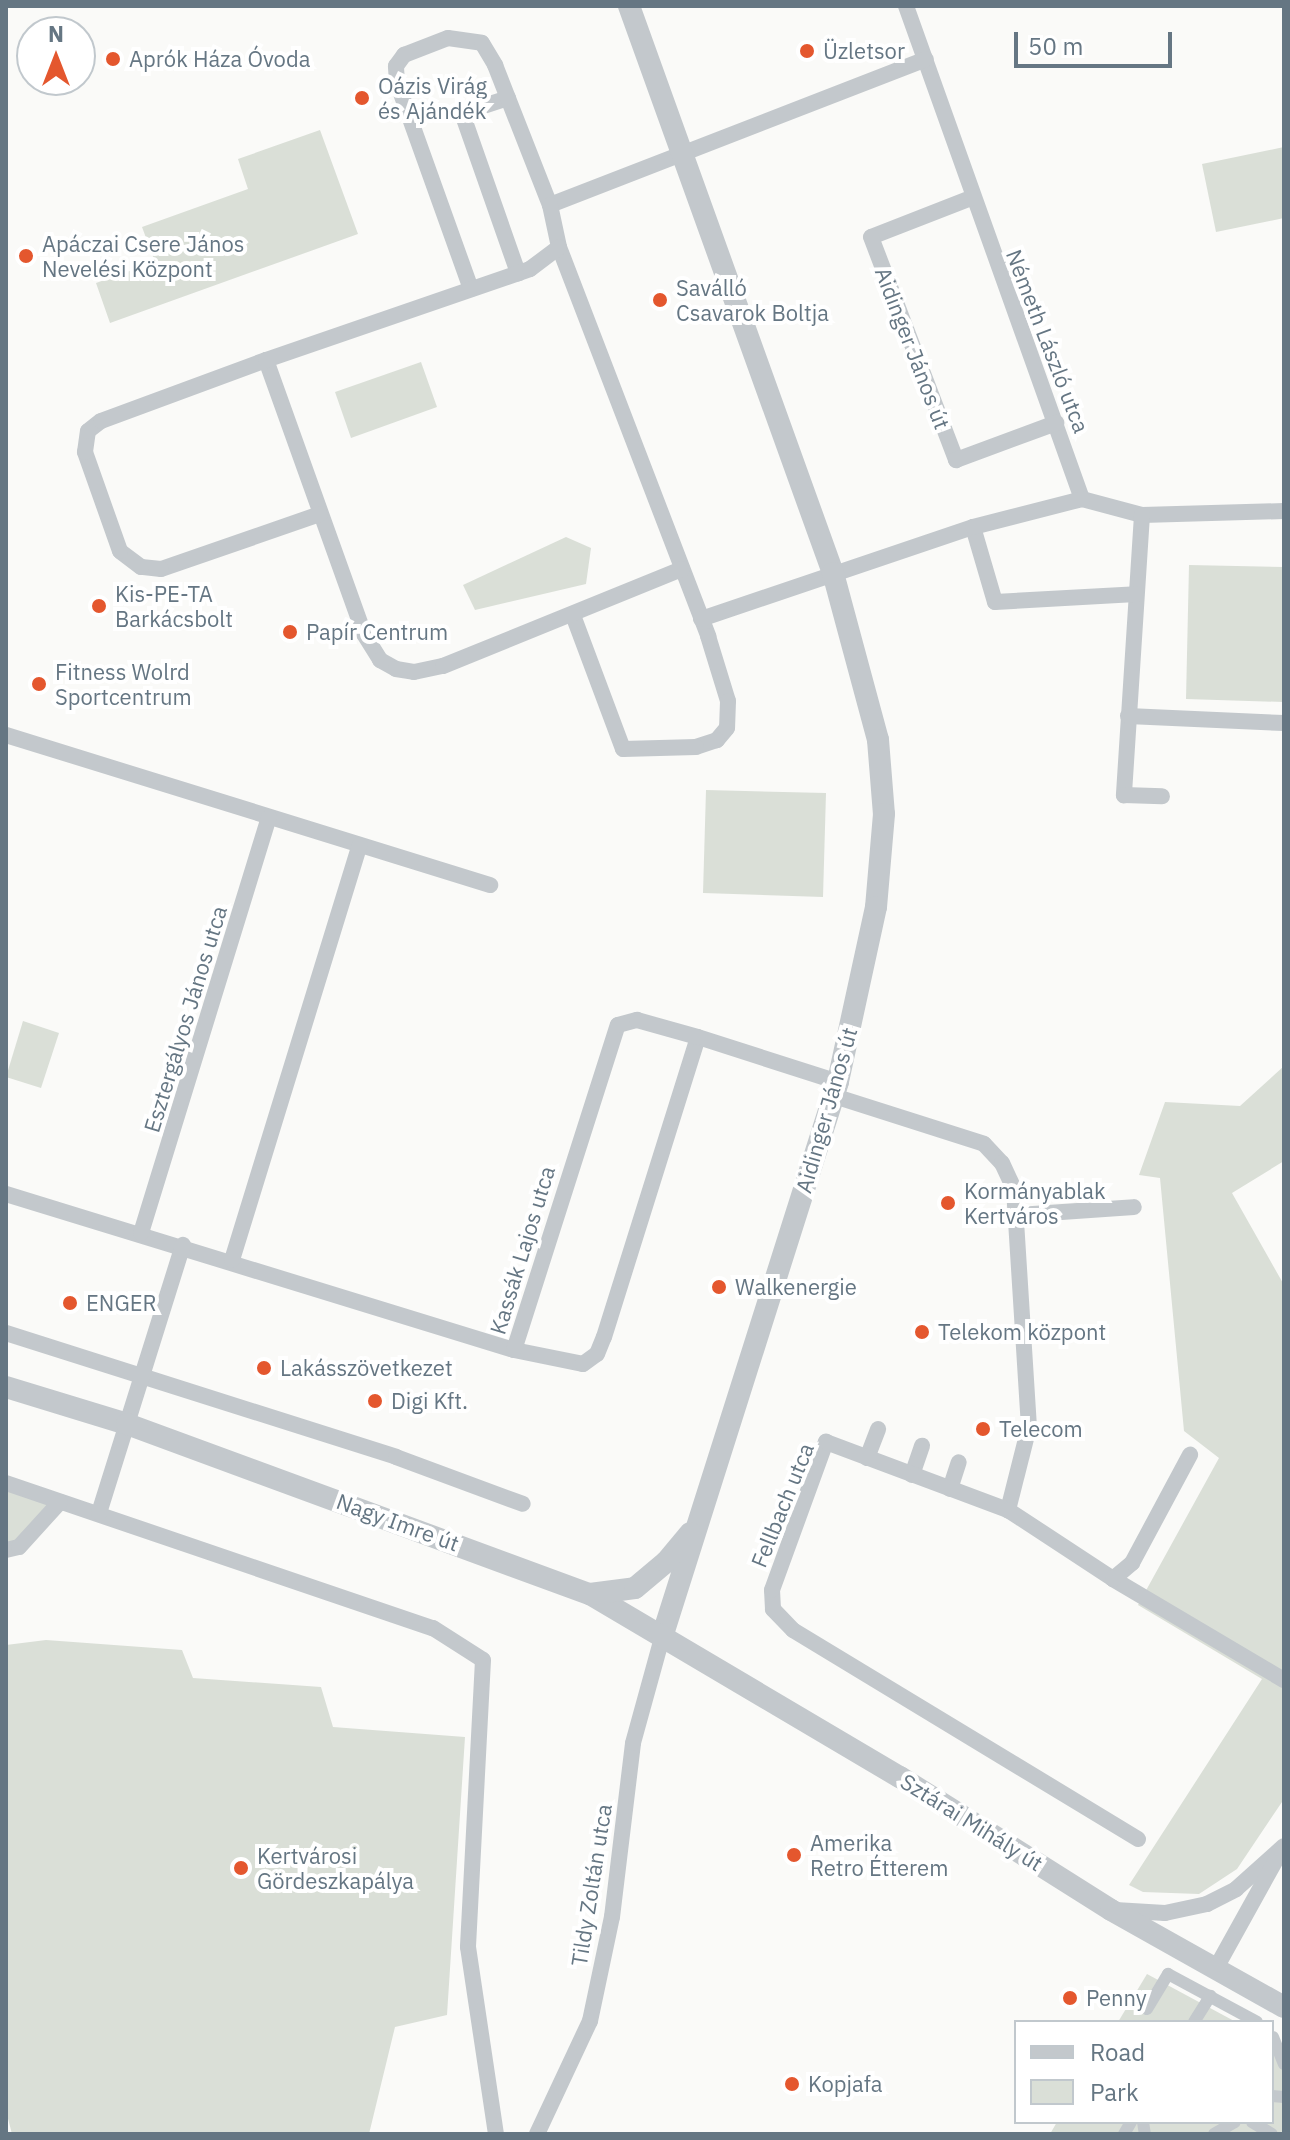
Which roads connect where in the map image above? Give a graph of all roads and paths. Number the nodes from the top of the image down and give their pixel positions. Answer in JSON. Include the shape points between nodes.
{"nodes":[{"id":1,"x":629,"y":6,"type":"edge"},
{"id":2,"x":906,"y":6,"type":"edge"},
{"id":3,"x":926,"y":59,"type":"junction"},
{"id":4,"x":508,"y":98,"type":"junction"},
{"id":5,"x":681,"y":157,"type":"junction"},
{"id":6,"x":971,"y":198,"type":"junction"},
{"id":7,"x":550,"y":205,"type":"junction"},
{"id":8,"x":559,"y":247,"type":"junction"},
{"id":9,"x":518,"y":273,"type":"junction"},
{"id":10,"x":471,"y":289,"type":"junction"},
{"id":11,"x":266,"y":360,"type":"junction"},
{"id":12,"x":1056,"y":423,"type":"junction"},
{"id":13,"x":1082,"y":499,"type":"junction"},
{"id":14,"x":1284,"y":511,"type":"edge"},
{"id":15,"x":320,"y":514,"type":"junction"},
{"id":16,"x":1142,"y":515,"type":"junction"},
{"id":17,"x":973,"y":527,"type":"junction"},
{"id":18,"x":682,"y":569,"type":"junction"},
{"id":19,"x":833,"y":573,"type":"junction"},
{"id":20,"x":1136,"y":594,"type":"junction"},
{"id":21,"x":573,"y":615,"type":"junction"},
{"id":22,"x":701,"y":619,"type":"junction"},
{"id":23,"x":1128,"y":716,"type":"junction"},
{"id":24,"x":1284,"y":723,"type":"edge"},
{"id":25,"x":6,"y":735,"type":"edge"},
{"id":26,"x":1162,"y":796,"type":"dead end"},
{"id":27,"x":269,"y":817,"type":"junction"},
{"id":28,"x":360,"y":845,"type":"junction"},
{"id":29,"x":490,"y":885,"type":"dead end"},
{"id":30,"x":698,"y":1037,"type":"junction"},
{"id":31,"x":836,"y":1089,"type":"junction"},
{"id":32,"x":6,"y":1194,"type":"edge"},
{"id":33,"x":1134,"y":1207,"type":"dead end"},
{"id":34,"x":1018,"y":1215,"type":"junction"},
{"id":35,"x":141,"y":1233,"type":"junction"},
{"id":36,"x":183,"y":1245,"type":"junction"},
{"id":37,"x":232,"y":1260,"type":"junction"},
{"id":38,"x":6,"y":1333,"type":"edge"},
{"id":39,"x":514,"y":1350,"type":"junction"},
{"id":40,"x":141,"y":1377,"type":"junction"},
{"id":41,"x":6,"y":1387,"type":"edge"},
{"id":42,"x":127,"y":1424,"type":"junction"},
{"id":43,"x":878,"y":1429,"type":"dead end"},
{"id":44,"x":922,"y":1446,"type":"dead end"},
{"id":45,"x":1190,"y":1455,"type":"dead end"},
{"id":46,"x":867,"y":1458,"type":"junction"},
{"id":47,"x":959,"y":1462,"type":"dead end"},
{"id":48,"x":912,"y":1475,"type":"junction"},
{"id":49,"x":6,"y":1483,"type":"edge"},
{"id":50,"x":950,"y":1489,"type":"junction"},
{"id":51,"x":60,"y":1502,"type":"junction"},
{"id":52,"x":523,"y":1504,"type":"dead end"},
{"id":53,"x":1008,"y":1510,"type":"junction"},
{"id":54,"x":99,"y":1513,"type":"junction"},
{"id":55,"x":698,"y":1523,"type":"junction"},
{"id":56,"x":6,"y":1550,"type":"edge"},
{"id":57,"x":1113,"y":1579,"type":"junction"},
{"id":58,"x":590,"y":1594,"type":"junction"},
{"id":59,"x":663,"y":1634,"type":"junction"},
{"id":60,"x":1284,"y":1680,"type":"edge"},
{"id":61,"x":1138,"y":1839,"type":"dead end"},
{"id":62,"x":1284,"y":1846,"type":"edge"},
{"id":63,"x":1111,"y":1910,"type":"junction"},
{"id":64,"x":1216,"y":1968,"type":"junction"},
{"id":65,"x":1210,"y":1996,"type":"junction"},
{"id":66,"x":1284,"y":2007,"type":"edge"},
{"id":67,"x":1147,"y":2009,"type":"dead end"},
{"id":68,"x":1195,"y":2020,"type":"edge"},
{"id":69,"x":1249,"y":2020,"type":"edge"},
{"id":70,"x":1274,"y":2042,"type":"edge"},
{"id":71,"x":1284,"y":2064,"type":"edge"},
{"id":72,"x":1231,"y":2124,"type":"edge"},
{"id":73,"x":496,"y":2134,"type":"edge"},
{"id":74,"x":537,"y":2134,"type":"edge"},
{"id":75,"x":1212,"y":2134,"type":"edge"}],
"edges":[{"from":1,"to":5,"type":"street","name":"Aidinger János út"},
{"from":2,"to":3,"type":"street","name":"Németh László utca"},
{"from":3,"to":5,"type":"street"},
{"from":3,"to":6,"type":"street","name":"Németh László utca"},
{"from":4,"to":7,"type":"street"},
{"from":4,"to":9,"type":"street","via":[[462,113]]},
{"from":4,"to":10,"type":"street","via":[[482,43],[471,38],[448,38],[404,55],[396,66],[397,82]]},
{"from":5,"to":7,"type":"street"},
{"from":5,"to":19,"type":"street","name":"Aidinger János út"},
{"from":6,"to":12,"type":"street","name":"Németh László utca"},
{"from":6,"to":12,"type":"street","name":"Aidinger János út","via":[[871,237],[956,460]]},
{"from":7,"to":8,"type":"street"},
{"from":8,"to":9,"type":"street"},
{"from":8,"to":18,"type":"street"},
{"from":9,"to":10,"type":"street"},
{"from":10,"to":11,"type":"street"},
{"from":11,"to":15,"type":"street"},
{"from":11,"to":15,"type":"street","via":[[101,421],[88,431],[85,452],[120,551],[141,567],[161,569]]},
{"from":12,"to":13,"type":"street","name":"Németh László utca"},
{"from":13,"to":16,"type":"street"},
{"from":13,"to":17,"type":"street"},
{"from":14,"to":16,"type":"street"},
{"from":15,"to":21,"type":"street","via":[[364,634],[380,660],[396,669],[414,672],[443,666]]},
{"from":16,"to":20,"type":"street"},
{"from":17,"to":19,"type":"street"},
{"from":17,"to":20,"type":"street","via":[[995,602]]},
{"from":18,"to":21,"type":"street"},
{"from":18,"to":22,"type":"street"},
{"from":19,"to":22,"type":"street"},
{"from":19,"to":31,"type":"street","name":"Aidinger János út","via":[[878,740],[884,814],[876,907]]},
{"from":20,"to":23,"type":"street"},
{"from":21,"to":22,"type":"street","via":[[623,749],[696,747],[717,740],[727,728],[728,701]]},
{"from":23,"to":24,"type":"street"},
{"from":23,"to":26,"type":"street","via":[[1124,795]]},
{"from":25,"to":27,"type":"street"},
{"from":27,"to":28,"type":"street"},
{"from":27,"to":35,"type":"street","name":"Esztergályos János utca"},
{"from":28,"to":29,"type":"street"},
{"from":28,"to":37,"type":"street"},
{"from":30,"to":31,"type":"street","name":"Kassák Lajos utca"},
{"from":30,"to":39,"type":"street","name":"Kassák Lajos utca","via":[[597,1354],[583,1364],[565,1364]]},
{"from":30,"to":39,"type":"street","name":"Kassák Lajos utca","via":[[637,1020],[618,1025]]},
{"from":31,"to":34,"type":"street","name":"Kassák Lajos utca","via":[[984,1144],[1002,1163]]},
{"from":31,"to":55,"type":"street","name":"Aidinger János út"},
{"from":32,"to":35,"type":"street"},
{"from":33,"to":34,"type":"street"},
{"from":34,"to":53,"type":"street","name":"Kassák Lajos utca","via":[[1029,1427]]},
{"from":35,"to":36,"type":"street"},
{"from":36,"to":37,"type":"street"},
{"from":36,"to":40,"type":"street"},
{"from":37,"to":39,"type":"street"},
{"from":38,"to":40,"type":"street"},
{"from":40,"to":42,"type":"street"},
{"from":40,"to":52,"type":"street"},
{"from":41,"to":42,"type":"street","name":"Nagy Imre út"},
{"from":42,"to":54,"type":"street"},
{"from":42,"to":58,"type":"street","name":"Nagy Imre út"},
{"from":43,"to":46,"type":"street"},
{"from":44,"to":48,"type":"street"},
{"from":45,"to":57,"type":"street","via":[[1132,1563]]},
{"from":46,"to":48,"type":"street","name":"Fellbach utca"},
{"from":46,"to":61,"type":"street","name":"Fellbach utca","via":[[826,1442],[772,1590],[773,1609],[793,1630]]},
{"from":47,"to":50,"type":"street"},
{"from":48,"to":50,"type":"street","name":"Fellbach utca"},
{"from":49,"to":51,"type":"street"},
{"from":50,"to":53,"type":"street","name":"Fellbach utca"},
{"from":51,"to":54,"type":"street"},
{"from":51,"to":56,"type":"street","via":[[19,1547]]},
{"from":53,"to":57,"type":"street","name":"Fellbach utca"},
{"from":54,"to":73,"type":"street","via":[[433,1628],[478,1655],[486,1666],[468,1947]]},
{"from":55,"to":58,"type":"street","via":[[643,1583]]},
{"from":55,"to":59,"type":"street","name":"Aidinger János út"},
{"from":57,"to":60,"type":"street","name":"Fellbach utca"},
{"from":58,"to":59,"type":"street","name":"Nagy Imre út"},
{"from":59,"to":63,"type":"street","name":"Sztárai Mihály út"},
{"from":59,"to":74,"type":"street","name":"Tildy Zoltán utca","via":[[633,1743],[612,1917],[590,2021]]},
{"from":62,"to":63,"type":"street","via":[[1236,1889],[1207,1904],[1165,1913]]},
{"from":62,"to":64,"type":"street"},
{"from":63,"to":64,"type":"street","name":"Sztárai Mihály út"},
{"from":64,"to":66,"type":"street","name":"Sztárai Mihály út"},
{"from":65,"to":67,"type":"street","via":[[1168,1974]]},
{"from":65,"to":68,"type":"street"},
{"from":65,"to":69,"type":"street"},
{"from":70,"to":71,"type":"street"},
{"from":72,"to":75,"type":"street"}]}
